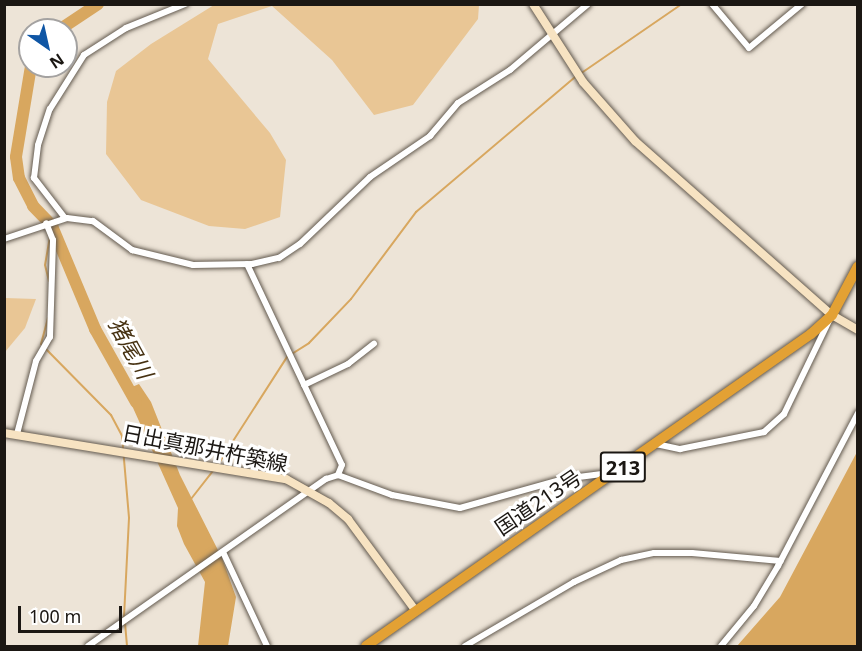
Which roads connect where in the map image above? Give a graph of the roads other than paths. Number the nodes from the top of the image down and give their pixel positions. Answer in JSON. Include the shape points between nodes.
{"nodes":[{"id":1,"x":184,"y":4,"type":"edge"},
{"id":2,"x":533,"y":4,"type":"edge"},
{"id":3,"x":588,"y":4,"type":"edge"},
{"id":4,"x":712,"y":4,"type":"edge"},
{"id":5,"x":802,"y":4,"type":"edge"},
{"id":6,"x":551,"y":36,"type":"junction"},
{"id":7,"x":65,"y":218,"type":"junction"},
{"id":8,"x":46,"y":223,"type":"junction"},
{"id":9,"x":4,"y":239,"type":"edge"},
{"id":10,"x":247,"y":264,"type":"junction"},
{"id":11,"x":858,"y":266,"type":"edge"},
{"id":12,"x":832,"y":315,"type":"junction"},
{"id":13,"x":858,"y":330,"type":"edge"},
{"id":14,"x":374,"y":344,"type":"dead end"},
{"id":15,"x":304,"y":385,"type":"junction"},
{"id":16,"x":858,"y":413,"type":"edge"},
{"id":17,"x":4,"y":433,"type":"edge"},
{"id":18,"x":17,"y":434,"type":"junction"},
{"id":19,"x":655,"y":444,"type":"junction"},
{"id":20,"x":617,"y":472,"type":"junction"},
{"id":21,"x":338,"y":475,"type":"junction"},
{"id":22,"x":310,"y":491,"type":"junction"},
{"id":23,"x":224,"y":552,"type":"junction"},
{"id":24,"x":781,"y":561,"type":"junction"},
{"id":25,"x":415,"y":610,"type":"junction"},
{"id":26,"x":88,"y":646,"type":"edge"},
{"id":27,"x":267,"y":646,"type":"edge"},
{"id":28,"x":366,"y":646,"type":"edge"},
{"id":29,"x":465,"y":646,"type":"edge"},
{"id":30,"x":722,"y":646,"type":"edge"}],
"edges":[{"from":1,"to":7,"type":"street","via":[[126,28],[84,55],[50,109],[38,145],[34,177]]},
{"from":2,"to":6,"type":"main road"},
{"from":3,"to":6,"type":"street"},
{"from":4,"to":5,"type":"street","via":[[749,48]]},
{"from":6,"to":10,"type":"street","via":[[510,70],[458,103],[430,136],[370,177],[289,252],[271,261]]},
{"from":6,"to":12,"type":"main road","via":[[583,82],[635,141]]},
{"from":7,"to":8,"type":"street"},
{"from":7,"to":10,"type":"street","via":[[93,221],[132,250],[193,266]]},
{"from":8,"to":9,"type":"street"},
{"from":8,"to":18,"type":"street","via":[[53,240],[50,337],[36,361]]},
{"from":10,"to":15,"type":"street"},
{"from":11,"to":12,"type":"highway","name":"国道213号","number":"213"},
{"from":12,"to":13,"type":"main road"},
{"from":12,"to":19,"type":"highway","name":"国道213号","number":"213"},
{"from":12,"to":19,"type":"street","via":[[784,414],[770,428],[680,449]]},
{"from":14,"to":15,"type":"street","via":[[348,364]]},
{"from":15,"to":21,"type":"street","via":[[342,465]]},
{"from":16,"to":24,"type":"street"},
{"from":17,"to":18,"type":"main road","name":"日出真那井杵築線"},
{"from":18,"to":22,"type":"main road","name":"日出真那井杵築線","via":[[286,479]]},
{"from":19,"to":20,"type":"highway","name":"国道213号","number":"213"},
{"from":20,"to":21,"type":"street","via":[[563,479],[460,508],[392,495]]},
{"from":20,"to":25,"type":"highway","name":"国道213号","number":"213"},
{"from":21,"to":22,"type":"street"},
{"from":22,"to":23,"type":"street"},
{"from":22,"to":25,"type":"main road","name":"日出真那井杵築線","via":[[348,519]]},
{"from":23,"to":26,"type":"street"},
{"from":23,"to":27,"type":"street"},
{"from":24,"to":29,"type":"street","via":[[692,553],[654,553],[621,560],[574,582]]},
{"from":24,"to":30,"type":"street","via":[[754,606]]},
{"from":25,"to":28,"type":"highway","name":"国道213号","number":"213"}]}
